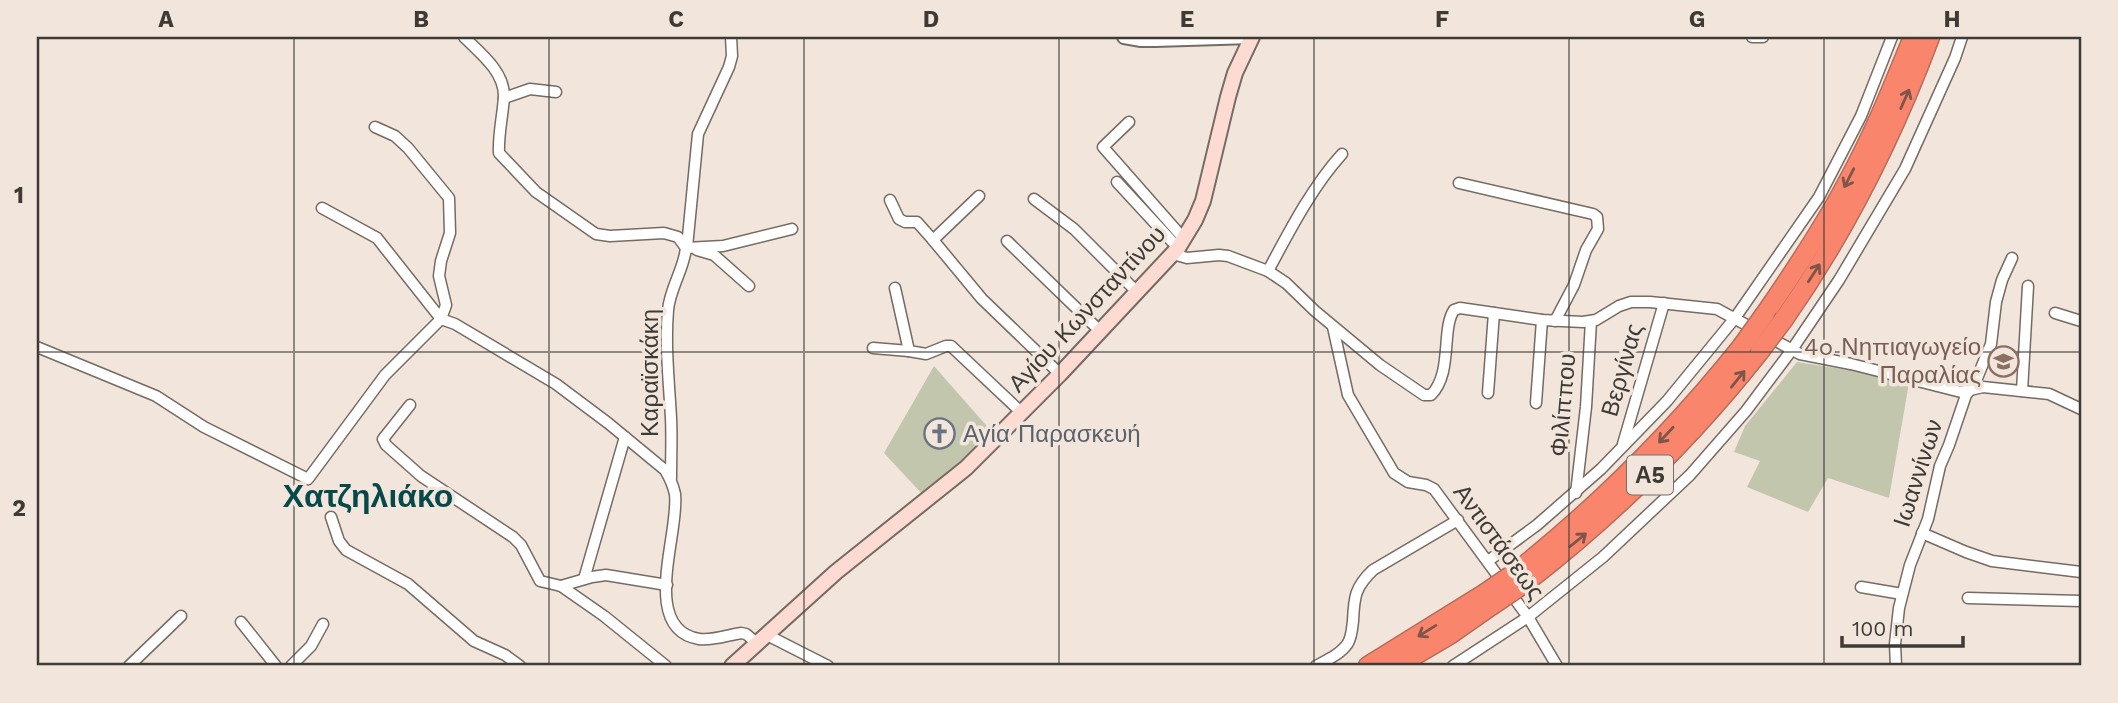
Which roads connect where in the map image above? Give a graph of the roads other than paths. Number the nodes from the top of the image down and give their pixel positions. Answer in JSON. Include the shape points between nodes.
{"nodes":[{"id":1,"x":464,"y":37,"type":"edge"},
{"id":2,"x":731,"y":37,"type":"edge"},
{"id":3,"x":1124,"y":37,"type":"edge"},
{"id":4,"x":1252,"y":37,"type":"edge"},
{"id":5,"x":1752,"y":37,"type":"edge"},
{"id":6,"x":1762,"y":37,"type":"edge"},
{"id":7,"x":1892,"y":37,"type":"edge"},
{"id":8,"x":1913,"y":37,"type":"edge"},
{"id":9,"x":1930,"y":37,"type":"edge"},
{"id":10,"x":1962,"y":37,"type":"edge"},
{"id":11,"x":1189,"y":38,"type":"edge"},
{"id":12,"x":556,"y":92,"type":"dead end"},
{"id":13,"x":503,"y":98,"type":"junction"},
{"id":14,"x":1129,"y":122,"type":"dead end"},
{"id":15,"x":375,"y":127,"type":"dead end"},
{"id":16,"x":1342,"y":154,"type":"dead end"},
{"id":17,"x":1117,"y":182,"type":"dead end"},
{"id":18,"x":1459,"y":183,"type":"dead end"},
{"id":19,"x":979,"y":196,"type":"dead end"},
{"id":20,"x":1034,"y":199,"type":"dead end"},
{"id":21,"x":890,"y":200,"type":"dead end"},
{"id":22,"x":322,"y":208,"type":"dead end"},
{"id":23,"x":792,"y":229,"type":"dead end"},
{"id":24,"x":933,"y":240,"type":"junction"},
{"id":25,"x":1007,"y":241,"type":"dead end"},
{"id":26,"x":1178,"y":247,"type":"junction"},
{"id":27,"x":686,"y":248,"type":"junction"},
{"id":28,"x":2012,"y":258,"type":"dead end"},
{"id":29,"x":1268,"y":271,"type":"junction"},
{"id":30,"x":749,"y":286,"type":"dead end"},
{"id":31,"x":2028,"y":286,"type":"dead end"},
{"id":32,"x":895,"y":288,"type":"dead end"},
{"id":33,"x":1137,"y":292,"type":"junction"},
{"id":34,"x":1664,"y":303,"type":"junction"},
{"id":35,"x":1494,"y":313,"type":"junction"},
{"id":36,"x":2054,"y":313,"type":"dead end"},
{"id":37,"x":1735,"y":318,"type":"junction"},
{"id":38,"x":441,"y":319,"type":"junction"},
{"id":39,"x":1542,"y":320,"type":"junction"},
{"id":40,"x":1555,"y":321,"type":"junction"},
{"id":41,"x":1591,"y":321,"type":"junction"},
{"id":42,"x":2081,"y":321,"type":"edge"},
{"id":43,"x":1333,"y":327,"type":"junction"},
{"id":44,"x":1100,"y":331,"type":"junction"},
{"id":45,"x":37,"y":347,"type":"edge"},
{"id":46,"x":873,"y":348,"type":"dead end"},
{"id":47,"x":909,"y":351,"type":"junction"},
{"id":48,"x":1791,"y":351,"type":"junction"},
{"id":49,"x":1060,"y":374,"type":"junction"},
{"id":50,"x":1970,"y":390,"type":"junction"},
{"id":51,"x":2022,"y":391,"type":"junction"},
{"id":52,"x":1488,"y":393,"type":"dead end"},
{"id":53,"x":1536,"y":403,"type":"dead end"},
{"id":54,"x":410,"y":405,"type":"dead end"},
{"id":55,"x":2081,"y":409,"type":"edge"},
{"id":56,"x":1022,"y":413,"type":"junction"},
{"id":57,"x":625,"y":437,"type":"junction"},
{"id":58,"x":1622,"y":448,"type":"junction"},
{"id":59,"x":671,"y":478,"type":"junction"},
{"id":60,"x":1576,"y":493,"type":"junction"},
{"id":61,"x":331,"y":517,"type":"dead end"},
{"id":62,"x":1458,"y":520,"type":"junction"},
{"id":63,"x":1922,"y":533,"type":"junction"},
{"id":64,"x":1488,"y":561,"type":"junction"},
{"id":65,"x":2081,"y":572,"type":"edge"},
{"id":66,"x":1520,"y":577,"type":"junction"},
{"id":67,"x":584,"y":579,"type":"junction"},
{"id":68,"x":667,"y":585,"type":"junction"},
{"id":69,"x":561,"y":586,"type":"junction"},
{"id":70,"x":1861,"y":587,"type":"dead end"},
{"id":71,"x":1902,"y":594,"type":"junction"},
{"id":72,"x":1968,"y":598,"type":"dead end"},
{"id":73,"x":1487,"y":600,"type":"junction"},
{"id":74,"x":2081,"y":601,"type":"edge"},
{"id":75,"x":181,"y":616,"type":"dead end"},
{"id":76,"x":1528,"y":617,"type":"junction"},
{"id":77,"x":241,"y":622,"type":"dead end"},
{"id":78,"x":323,"y":624,"type":"dead end"},
{"id":79,"x":763,"y":640,"type":"junction"},
{"id":80,"x":130,"y":666,"type":"edge"},
{"id":81,"x":276,"y":666,"type":"edge"},
{"id":82,"x":291,"y":666,"type":"edge"},
{"id":83,"x":520,"y":666,"type":"edge"},
{"id":84,"x":666,"y":666,"type":"edge"},
{"id":85,"x":732,"y":666,"type":"edge"},
{"id":86,"x":828,"y":666,"type":"edge"},
{"id":87,"x":1316,"y":666,"type":"edge"},
{"id":88,"x":1368,"y":666,"type":"edge"},
{"id":89,"x":1396,"y":666,"type":"edge"},
{"id":90,"x":1453,"y":666,"type":"edge"},
{"id":91,"x":1557,"y":666,"type":"edge"},
{"id":92,"x":1896,"y":666,"type":"edge"}],
"edges":[{"from":1,"to":13,"type":"street","via":[[497,74]]},
{"from":2,"to":27,"type":"street","name":"Καραϊσκάκη","via":[[729,67],[698,134]]},
{"from":3,"to":11,"type":"street"},
{"from":4,"to":11,"type":"street"},
{"from":4,"to":26,"type":"main road","name":"Αγίου Κωνσταντίνου","via":[[1228,97],[1203,201]]},
{"from":5,"to":6,"type":"street"},
{"from":7,"to":37,"type":"street","via":[[1861,116],[1819,197]]},
{"from":8,"to":66,"type":"highway","number":"Α5","one_way":true,"bridge":true,"via":[[1847,183],[1807,252],[1742,346],[1636,466]]},
{"from":66,"to":9,"type":"highway","number":"Α5","one_way":true,"bridge":true,"via":[[1587,533],[1654,471],[1760,351],[1818,267],[1862,190]]},
{"from":10,"to":48,"type":"street","via":[[1905,169]]},
{"from":12,"to":13,"type":"street","via":[[530,89]]},
{"from":13,"to":27,"type":"street","via":[[499,153],[536,192],[603,236],[664,233],[678,237]]},
{"from":14,"to":26,"type":"street","via":[[1103,147]]},
{"from":15,"to":38,"type":"street","via":[[408,148],[449,198],[450,233],[439,276],[446,305]]},
{"from":16,"to":29,"type":"street","via":[[1284,239]]},
{"from":17,"to":26,"type":"street"},
{"from":18,"to":40,"type":"street","via":[[1597,217],[1598,229]]},
{"from":19,"to":24,"type":"street"},
{"from":20,"to":33,"type":"street","via":[[1074,229]]},
{"from":21,"to":24,"type":"street","via":[[899,219],[916,222]]},
{"from":22,"to":38,"type":"street","via":[[377,238]]},
{"from":23,"to":27,"type":"street","via":[[723,246]]},
{"from":24,"to":49,"type":"street","via":[[982,299]]},
{"from":25,"to":44,"type":"street"},
{"from":26,"to":29,"type":"street","via":[[1187,258],[1228,256]]},
{"from":26,"to":33,"type":"main road","name":"Αγίου Κωνσταντίνου"},
{"from":27,"to":30,"type":"street","via":[[714,255]]},
{"from":27,"to":59,"type":"street","name":"Καραϊσκάκη","via":[[668,309]]},
{"from":28,"to":50,"type":"street","name":"Ιωαννίνων","via":[[1996,302],[1991,344]]},
{"from":29,"to":43,"type":"street"},
{"from":31,"to":51,"type":"street"},
{"from":32,"to":47,"type":"street"},
{"from":33,"to":44,"type":"main road","name":"Αγίου Κωνσταντίνου"},
{"from":34,"to":37,"type":"street","via":[[1717,309]]},
{"from":34,"to":41,"type":"street","via":[[1625,303]]},
{"from":34,"to":58,"type":"street","name":"Βεργίνας"},
{"from":35,"to":39,"type":"street"},
{"from":35,"to":43,"type":"street","via":[[1460,308],[1452,312],[1441,377],[1427,396]]},
{"from":35,"to":52,"type":"street"},
{"from":36,"to":42,"type":"street"},
{"from":37,"to":48,"type":"street"},
{"from":37,"to":58,"type":"street"},
{"from":38,"to":45,"type":"street","via":[[384,375],[308,479],[204,427],[156,396]]},
{"from":38,"to":57,"type":"street","via":[[556,384]]},
{"from":39,"to":40,"type":"street"},
{"from":39,"to":53,"type":"street"},
{"from":40,"to":41,"type":"street"},
{"from":41,"to":60,"type":"street","name":"Φιλίππου"},
{"from":43,"to":62,"type":"street","name":"Αντιστάσεως","via":[[1348,395],[1394,473],[1434,489]]},
{"from":44,"to":49,"type":"main road","name":"Αγίου Κωνσταντίνου"},
{"from":46,"to":47,"type":"street"},
{"from":47,"to":56,"type":"street","via":[[926,354],[951,346]]},
{"from":48,"to":50,"type":"street","via":[[1946,389]]},
{"from":48,"to":76,"type":"street","via":[[1690,475],[1603,557]]},
{"from":49,"to":56,"type":"main road","name":"Αγίου Κωνσταντίνου"},
{"from":50,"to":51,"type":"street"},
{"from":50,"to":63,"type":"street","name":"Ιωαννίνων","via":[[1940,466]]},
{"from":51,"to":55,"type":"street","via":[[2049,394]]},
{"from":54,"to":69,"type":"street","via":[[383,442],[422,476],[513,537],[540,581]]},
{"from":56,"to":79,"type":"main road","name":"Αγίου Κωνσταντίνου","via":[[956,478],[836,572]]},
{"from":57,"to":59,"type":"street"},
{"from":57,"to":67,"type":"street"},
{"from":58,"to":60,"type":"street"},
{"from":59,"to":68,"type":"street","name":"Καραϊσκάκη","via":[[675,496]]},
{"from":60,"to":64,"type":"street"},
{"from":61,"to":83,"type":"street","via":[[346,550],[408,584],[474,640]]},
{"from":62,"to":64,"type":"street","name":"Αντιστάσεως"},
{"from":62,"to":87,"type":"street","via":[[1362,581],[1354,596],[1349,643]]},
{"from":63,"to":65,"type":"street","via":[[1985,559]]},
{"from":63,"to":71,"type":"street","name":"Ιωαννίνων"},
{"from":64,"to":76,"type":"street","name":"Αντιστάσεως"},
{"from":66,"to":73,"type":"highway","number":"Α5","bridge":true},
{"from":67,"to":68,"type":"street","via":[[606,575]]},
{"from":67,"to":69,"type":"street"},
{"from":68,"to":79,"type":"street","name":"Καραϊσκάκη","via":[[666,608],[687,636],[702,640],[741,633]]},
{"from":69,"to":84,"type":"street"},
{"from":70,"to":71,"type":"street"},
{"from":71,"to":92,"type":"street","name":"Ιωαννίνων"},
{"from":72,"to":74,"type":"street"},
{"from":73,"to":88,"type":"highway","number":"Α5","one_way":true},
{"from":73,"to":89,"type":"highway","number":"Α5"},
{"from":75,"to":80,"type":"street"},
{"from":76,"to":90,"type":"street"},
{"from":76,"to":91,"type":"street","name":"Αντιστάσεως"},
{"from":77,"to":81,"type":"street"},
{"from":78,"to":82,"type":"street","via":[[311,646]]},
{"from":79,"to":85,"type":"main road","name":"Αγίου Κωνσταντίνου"},
{"from":79,"to":86,"type":"street"}]}
